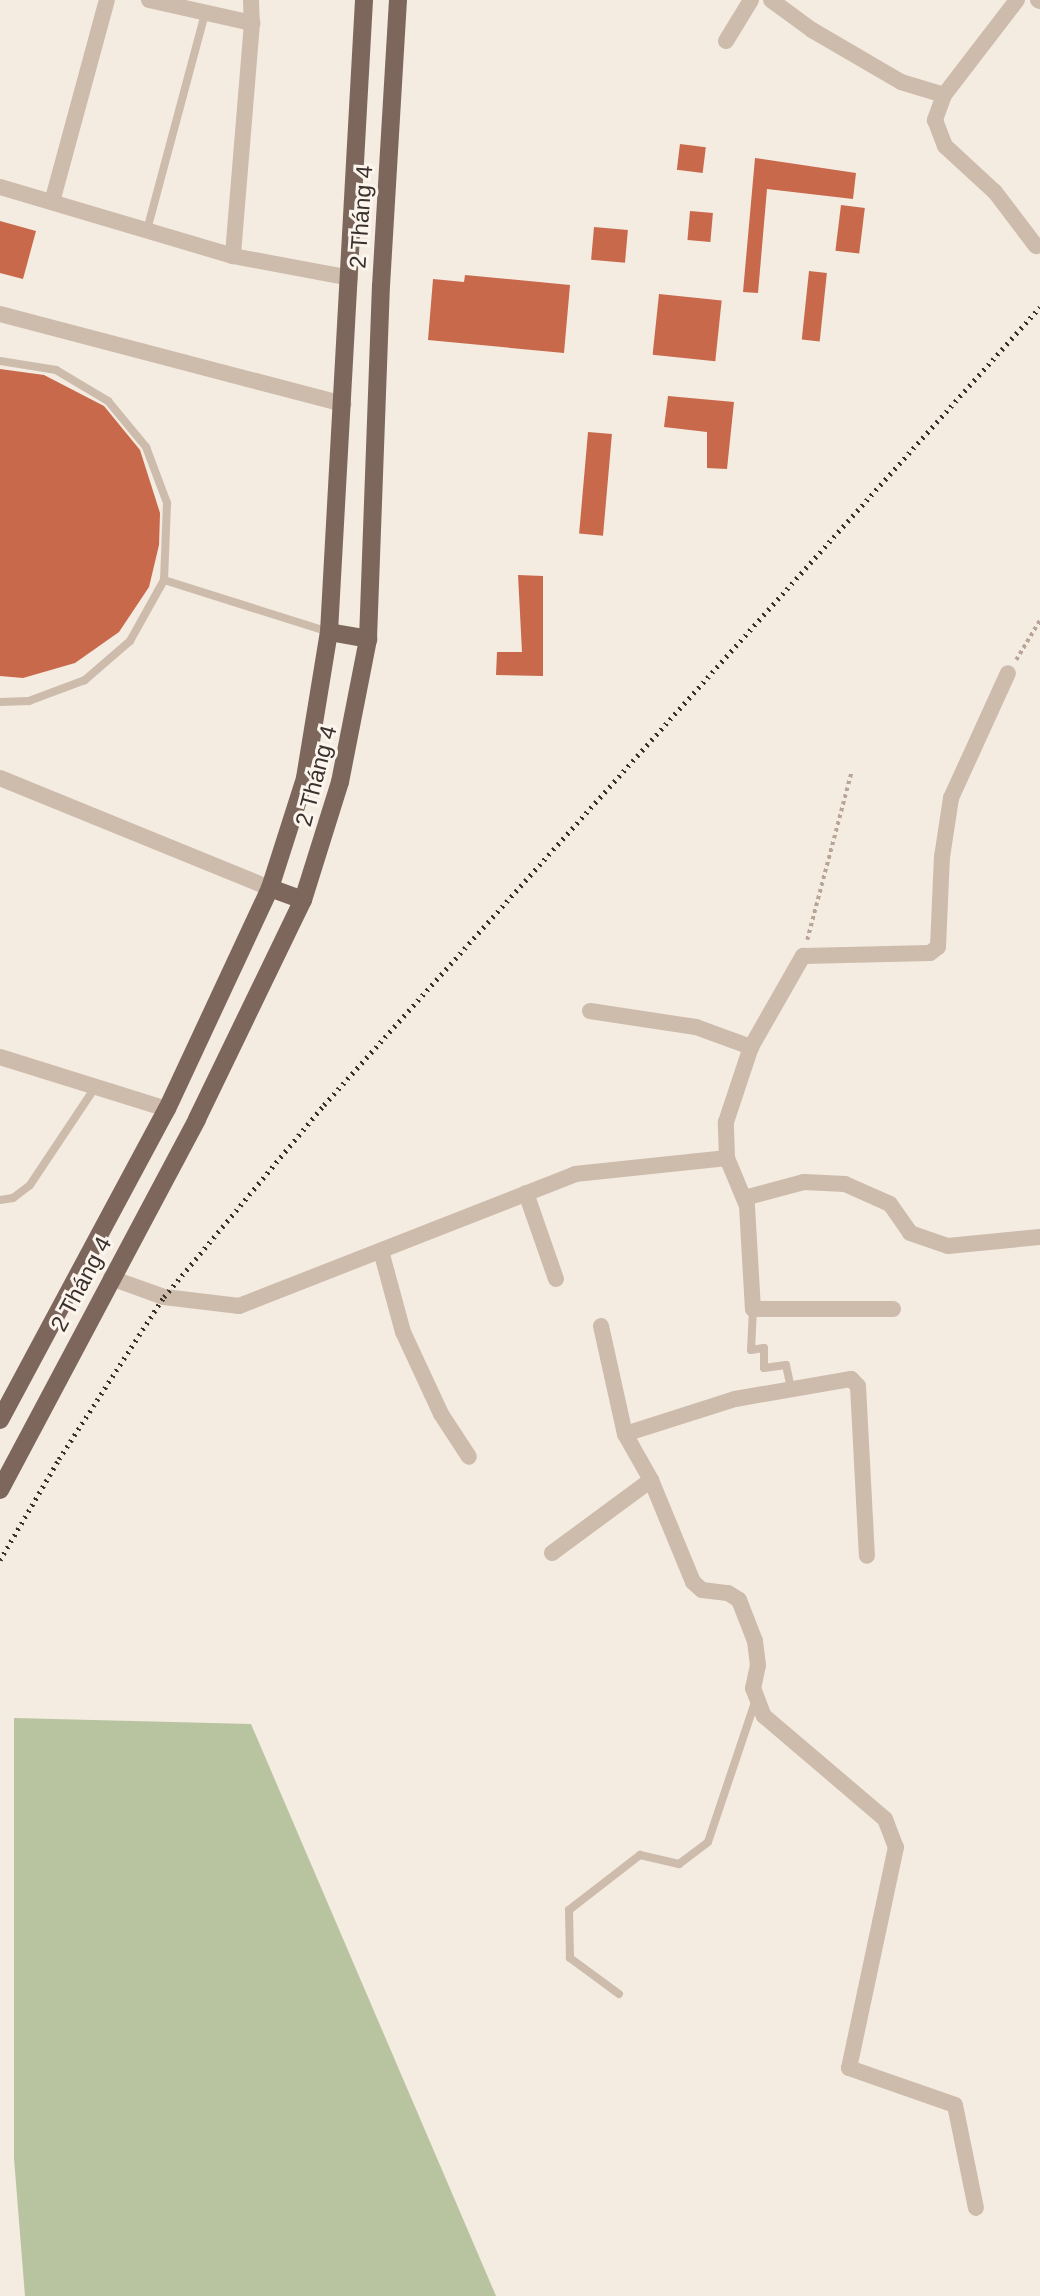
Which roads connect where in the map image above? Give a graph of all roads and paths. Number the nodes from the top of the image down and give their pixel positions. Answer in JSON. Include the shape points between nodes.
{"nodes":[{"id":1,"x":107,"y":0,"type":"edge"},
{"id":2,"x":149,"y":0,"type":"edge"},
{"id":3,"x":251,"y":0,"type":"edge"},
{"id":4,"x":364,"y":0,"type":"edge"},
{"id":5,"x":398,"y":0,"type":"edge"},
{"id":6,"x":751,"y":0,"type":"edge"},
{"id":7,"x":771,"y":0,"type":"edge"},
{"id":8,"x":1017,"y":0,"type":"edge"},
{"id":9,"x":205,"y":13,"type":"junction"},
{"id":10,"x":252,"y":23,"type":"junction"},
{"id":11,"x":726,"y":41,"type":"dead end"},
{"id":12,"x":944,"y":95,"type":"junction"},
{"id":13,"x":0,"y":187,"type":"edge"},
{"id":14,"x":52,"y":202,"type":"junction"},
{"id":15,"x":148,"y":230,"type":"junction"},
{"id":16,"x":1036,"y":246,"type":"dead end"},
{"id":17,"x":233,"y":256,"type":"junction"},
{"id":18,"x":350,"y":278,"type":"junction"},
{"id":19,"x":0,"y":314,"type":"edge"},
{"id":20,"x":0,"y":361,"type":"edge"},
{"id":21,"x":344,"y":404,"type":"junction"},
{"id":22,"x":164,"y":580,"type":"junction"},
{"id":23,"x":1040,"y":620,"type":"edge"},
{"id":24,"x":329,"y":632,"type":"junction"},
{"id":25,"x":368,"y":639,"type":"junction"},
{"id":26,"x":1008,"y":673,"type":"joint"},
{"id":27,"x":0,"y":702,"type":"edge"},
{"id":28,"x":851,"y":773,"type":"dead end"},
{"id":29,"x":0,"y":778,"type":"edge"},
{"id":30,"x":271,"y":888,"type":"junction"},
{"id":31,"x":303,"y":900,"type":"junction"},
{"id":32,"x":803,"y":956,"type":"junction"},
{"id":33,"x":590,"y":1011,"type":"dead end"},
{"id":34,"x":751,"y":1047,"type":"junction"},
{"id":35,"x":0,"y":1057,"type":"edge"},
{"id":36,"x":96,"y":1086,"type":"junction"},
{"id":37,"x":167,"y":1109,"type":"junction"},
{"id":38,"x":197,"y":1119,"type":"junction"},
{"id":39,"x":727,"y":1158,"type":"junction"},
{"id":40,"x":526,"y":1193,"type":"junction"},
{"id":41,"x":744,"y":1198,"type":"junction"},
{"id":42,"x":0,"y":1200,"type":"edge"},
{"id":43,"x":1040,"y":1237,"type":"edge"},
{"id":44,"x":381,"y":1251,"type":"junction"},
{"id":45,"x":111,"y":1278,"type":"junction"},
{"id":46,"x":556,"y":1279,"type":"dead end"},
{"id":47,"x":754,"y":1309,"type":"junction"},
{"id":48,"x":893,"y":1309,"type":"dead end"},
{"id":49,"x":601,"y":1326,"type":"dead end"},
{"id":50,"x":791,"y":1389,"type":"junction"},
{"id":51,"x":0,"y":1420,"type":"edge"},
{"id":52,"x":625,"y":1434,"type":"junction"},
{"id":53,"x":469,"y":1457,"type":"dead end"},
{"id":54,"x":651,"y":1480,"type":"junction"},
{"id":55,"x":0,"y":1490,"type":"edge"},
{"id":56,"x":552,"y":1553,"type":"dead end"},
{"id":57,"x":867,"y":1556,"type":"dead end"},
{"id":58,"x":756,"y":1699,"type":"junction"},
{"id":59,"x":619,"y":1994,"type":"dead end"},
{"id":60,"x":975,"y":2208,"type":"dead end"}],
"edges":[{"from":1,"to":14,"type":"street"},
{"from":2,"to":9,"type":"street"},
{"from":3,"to":10,"type":"street"},
{"from":4,"to":18,"type":"main road","name":"2 Tháng 4"},
{"from":5,"to":25,"type":"main road","name":"2 Tháng 4","via":[[381,286]]},
{"from":6,"to":11,"type":"street"},
{"from":7,"to":12,"type":"street","via":[[812,30],[901,82]]},
{"from":8,"to":12,"type":"street"},
{"from":9,"to":10,"type":"street"},
{"from":9,"to":15,"type":"lane"},
{"from":10,"to":17,"type":"street"},
{"from":12,"to":16,"type":"street","via":[[935,120],[945,146],[995,192]]},
{"from":13,"to":14,"type":"street"},
{"from":14,"to":15,"type":"street"},
{"from":15,"to":17,"type":"street"},
{"from":17,"to":18,"type":"street"},
{"from":18,"to":21,"type":"main road","name":"2 Tháng 4"},
{"from":19,"to":21,"type":"street"},
{"from":20,"to":22,"type":"lane","via":[[56,370],[98,394],[146,447],[167,503]]},
{"from":21,"to":24,"type":"main road","name":"2 Tháng 4"},
{"from":22,"to":24,"type":"lane"},
{"from":22,"to":27,"type":"lane","via":[[130,641],[85,680],[29,701]]},
{"from":23,"to":26,"type":"path"},
{"from":24,"to":25,"type":"main road"},
{"from":24,"to":30,"type":"main road","name":"2 Tháng 4","via":[[313,744]]},
{"from":25,"to":31,"type":"main road","name":"2 Tháng 4","via":[[351,742]]},
{"from":26,"to":32,"type":"street","via":[[951,798],[942,857],[939,947],[930,953]]},
{"from":28,"to":32,"type":"path"},
{"from":29,"to":30,"type":"street"},
{"from":30,"to":31,"type":"main road"},
{"from":30,"to":37,"type":"main road","name":"2 Tháng 4"},
{"from":31,"to":38,"type":"main road","name":"2 Tháng 4"},
{"from":32,"to":34,"type":"street"},
{"from":33,"to":34,"type":"street","via":[[696,1027]]},
{"from":34,"to":39,"type":"street","via":[[726,1122]]},
{"from":35,"to":36,"type":"street"},
{"from":36,"to":37,"type":"street"},
{"from":36,"to":42,"type":"lane","via":[[30,1185],[13,1198]]},
{"from":37,"to":38,"type":"main road"},
{"from":37,"to":51,"type":"main road","name":"2 Tháng 4"},
{"from":38,"to":45,"type":"main road","name":"2 Tháng 4"},
{"from":39,"to":40,"type":"street","via":[[575,1174]]},
{"from":39,"to":41,"type":"street"},
{"from":40,"to":44,"type":"street"},
{"from":40,"to":46,"type":"street"},
{"from":41,"to":43,"type":"street","via":[[804,1182],[845,1184],[890,1204],[911,1233],[948,1246]]},
{"from":41,"to":47,"type":"street","via":[[751,1233]]},
{"from":44,"to":45,"type":"street","via":[[239,1306],[164,1297]]},
{"from":44,"to":53,"type":"street","via":[[403,1332],[441,1414]]},
{"from":45,"to":55,"type":"main road","name":"2 Tháng 4"},
{"from":47,"to":48,"type":"street"},
{"from":47,"to":50,"type":"lane","via":[[751,1350],[764,1348],[764,1368],[786,1365]]},
{"from":49,"to":52,"type":"street"},
{"from":50,"to":52,"type":"street","via":[[735,1399]]},
{"from":50,"to":57,"type":"street","via":[[851,1379],[858,1386]]},
{"from":52,"to":54,"type":"street"},
{"from":54,"to":56,"type":"street"},
{"from":54,"to":58,"type":"street","via":[[693,1582],[702,1590],[728,1593],[739,1601],[758,1651]]},
{"from":58,"to":59,"type":"lane","via":[[708,1842],[679,1864],[640,1855],[569,1910],[570,1958]]},
{"from":58,"to":60,"type":"street","via":[[779,1732],[886,1819],[896,1847],[849,2068],[955,2105]]}]}
